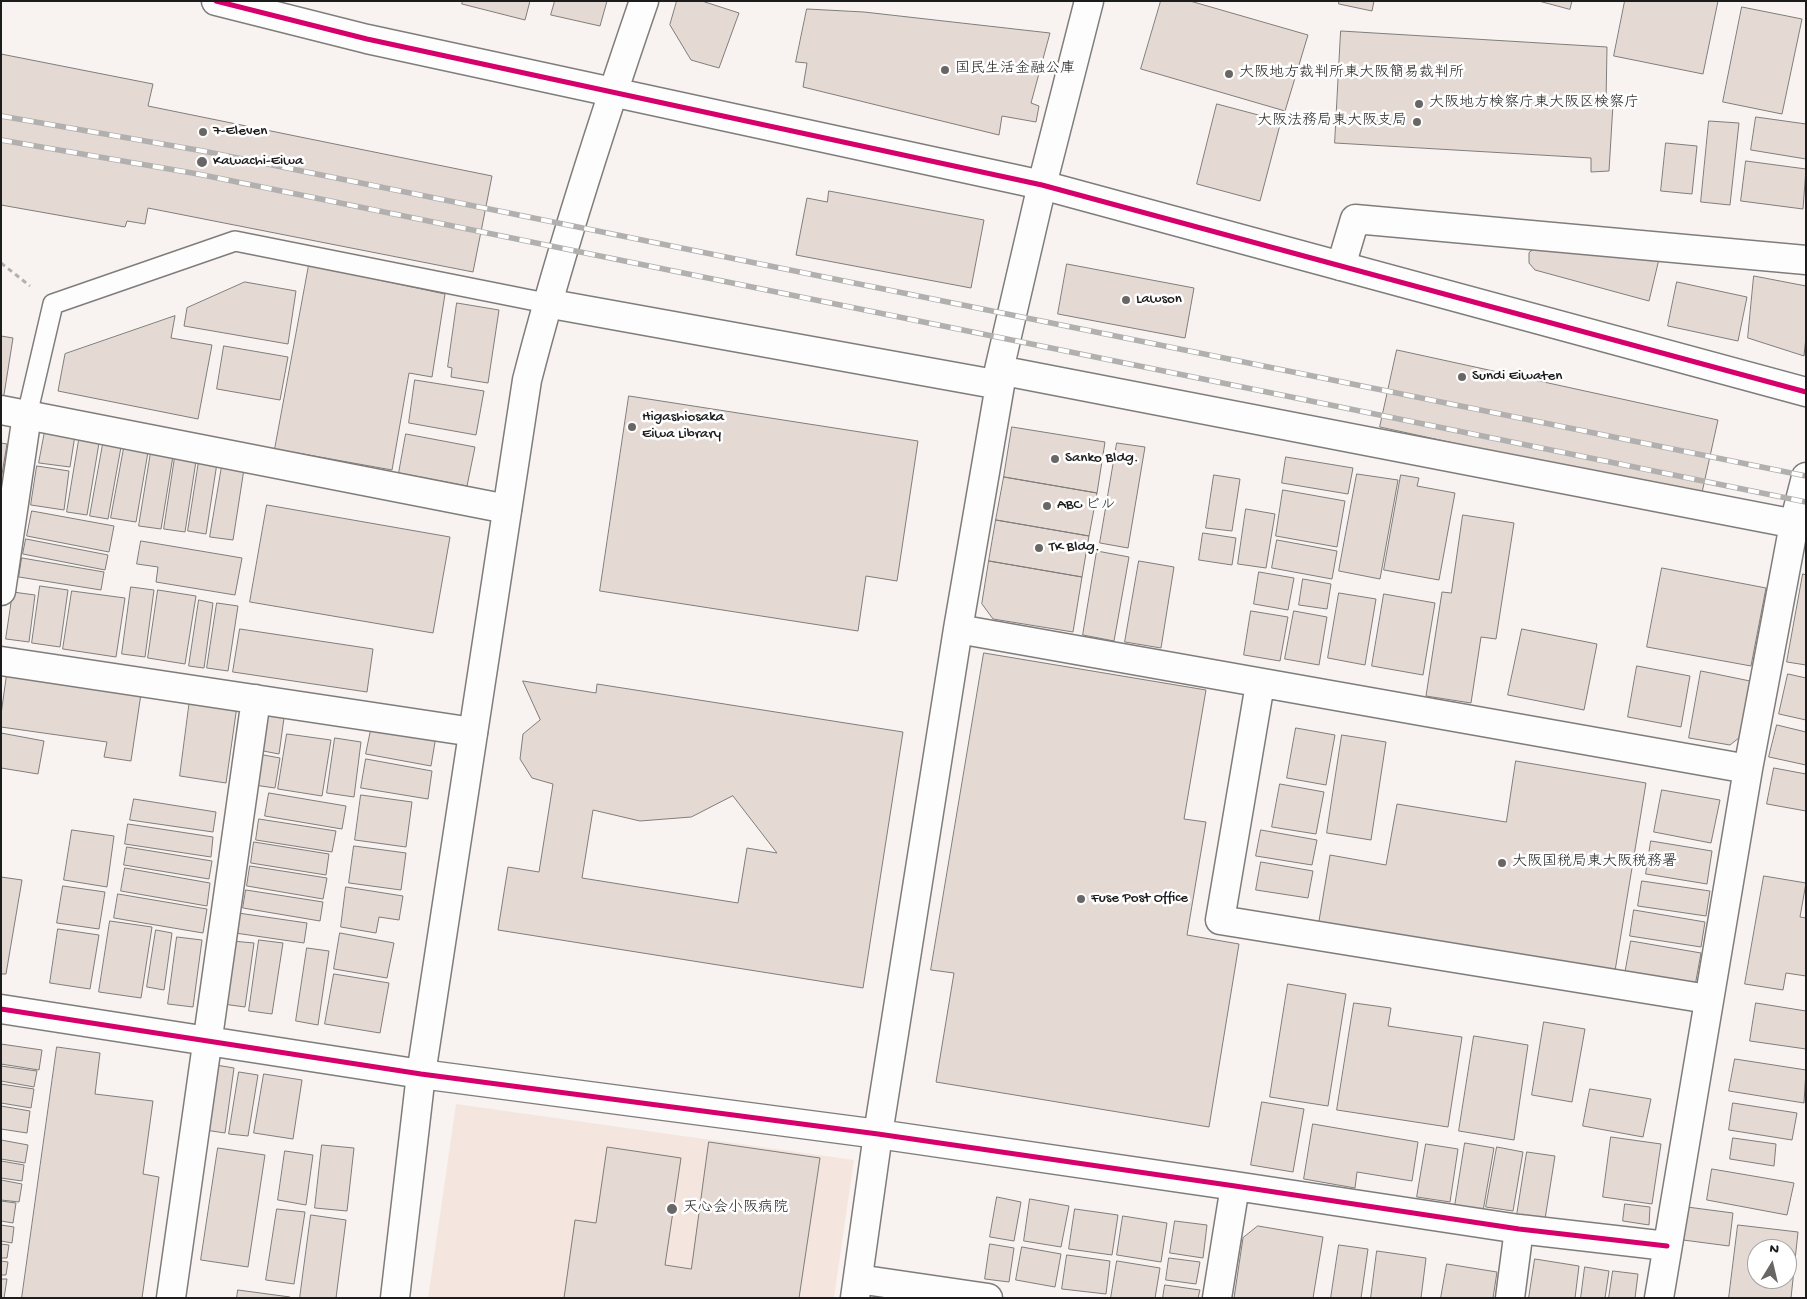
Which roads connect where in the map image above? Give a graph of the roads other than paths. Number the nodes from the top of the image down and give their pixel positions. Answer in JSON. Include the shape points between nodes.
{"nodes":[{"id":1,"x":216,"y":1,"type":"edge"},
{"id":2,"x":644,"y":1,"type":"edge"},
{"id":3,"x":1089,"y":1,"type":"edge"},
{"id":4,"x":614,"y":92,"type":"junction"},
{"id":5,"x":1042,"y":185,"type":"junction"},
{"id":6,"x":1806,"y":260,"type":"edge"},
{"id":7,"x":1341,"y":266,"type":"junction"},
{"id":8,"x":546,"y":303,"type":"junction"},
{"id":9,"x":1000,"y":378,"type":"junction"},
{"id":10,"x":1806,"y":392,"type":"edge"},
{"id":11,"x":14,"y":412,"type":"edge"},
{"id":12,"x":1806,"y":477,"type":"edge"},
{"id":13,"x":507,"y":509,"type":"junction"},
{"id":14,"x":1800,"y":525,"type":"edge"},
{"id":15,"x":1,"y":590,"type":"edge"},
{"id":16,"x":958,"y":629,"type":"junction"},
{"id":17,"x":1,"y":661,"type":"edge"},
{"id":18,"x":1260,"y":684,"type":"junction"},
{"id":19,"x":256,"y":699,"type":"junction"},
{"id":20,"x":473,"y":732,"type":"junction"},
{"id":21,"x":1748,"y":769,"type":"junction"},
{"id":22,"x":1708,"y":999,"type":"junction"},
{"id":23,"x":1,"y":1009,"type":"edge"},
{"id":24,"x":207,"y":1042,"type":"junction"},
{"id":25,"x":421,"y":1074,"type":"junction"},
{"id":26,"x":878,"y":1134,"type":"junction"},
{"id":27,"x":1235,"y":1186,"type":"junction"},
{"id":28,"x":1519,"y":1229,"type":"junction"},
{"id":29,"x":1668,"y":1246,"type":"junction"},
{"id":30,"x":856,"y":1288,"type":"edge"},
{"id":31,"x":170,"y":1298,"type":"edge"},
{"id":32,"x":395,"y":1298,"type":"edge"},
{"id":33,"x":988,"y":1298,"type":"edge"},
{"id":34,"x":1217,"y":1298,"type":"edge"},
{"id":35,"x":1510,"y":1298,"type":"edge"},
{"id":36,"x":1659,"y":1298,"type":"edge"}],
"edges":[{"from":1,"to":4,"type":"street","via":[[367,39]]},
{"from":2,"to":4,"type":"street"},
{"from":3,"to":5,"type":"street"},
{"from":4,"to":5,"type":"street"},
{"from":4,"to":8,"type":"street"},
{"from":5,"to":7,"type":"street"},
{"from":5,"to":9,"type":"street"},
{"from":6,"to":7,"type":"street","via":[[1355,219]]},
{"from":7,"to":10,"type":"street"},
{"from":8,"to":9,"type":"street"},
{"from":8,"to":11,"type":"lane","via":[[236,241],[53,304]]},
{"from":8,"to":13,"type":"street","via":[[527,380]]},
{"from":9,"to":14,"type":"street"},
{"from":9,"to":16,"type":"street"},
{"from":11,"to":13,"type":"street"},
{"from":11,"to":15,"type":"street"},
{"from":12,"to":14,"type":"street"},
{"from":13,"to":20,"type":"street"},
{"from":14,"to":21,"type":"street"},
{"from":16,"to":18,"type":"street"},
{"from":16,"to":26,"type":"street"},
{"from":17,"to":19,"type":"street"},
{"from":18,"to":21,"type":"street"},
{"from":18,"to":22,"type":"street","via":[[1220,920]]},
{"from":19,"to":20,"type":"street"},
{"from":19,"to":24,"type":"street"},
{"from":20,"to":25,"type":"street"},
{"from":21,"to":22,"type":"street"},
{"from":22,"to":29,"type":"street"},
{"from":23,"to":24,"type":"street"},
{"from":24,"to":25,"type":"street"},
{"from":24,"to":31,"type":"street"},
{"from":25,"to":26,"type":"street"},
{"from":25,"to":32,"type":"street"},
{"from":26,"to":27,"type":"street"},
{"from":26,"to":30,"type":"street"},
{"from":27,"to":28,"type":"street"},
{"from":27,"to":34,"type":"street"},
{"from":28,"to":29,"type":"street"},
{"from":28,"to":35,"type":"street"},
{"from":29,"to":36,"type":"street"},
{"from":30,"to":33,"type":"street"}]}
